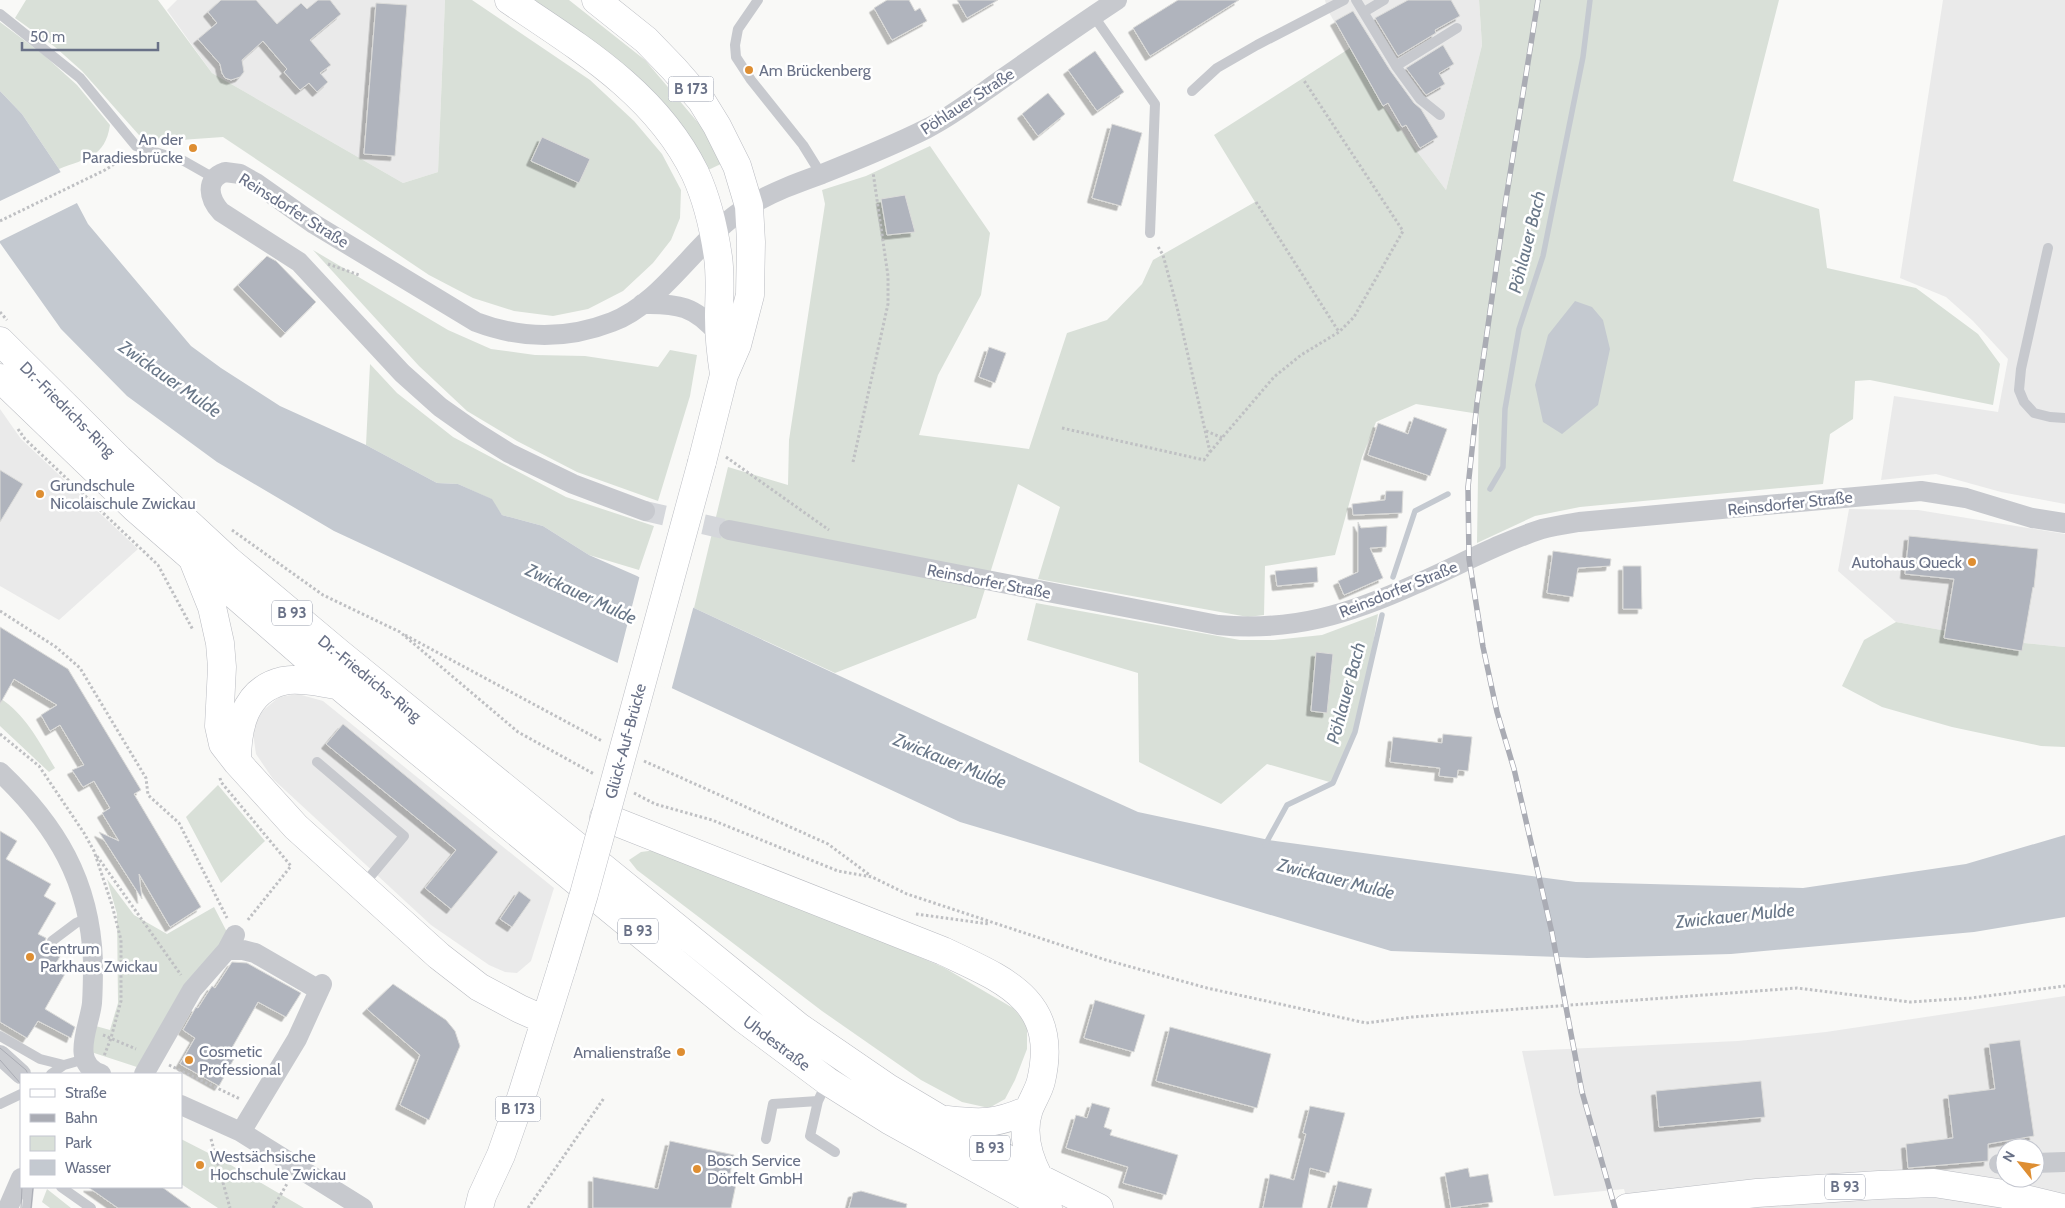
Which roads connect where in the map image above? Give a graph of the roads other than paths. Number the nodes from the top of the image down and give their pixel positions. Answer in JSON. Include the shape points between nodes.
{"nodes":[{"id":1,"x":509,"y":0,"type":"edge"},
{"id":2,"x":596,"y":0,"type":"edge"},
{"id":3,"x":758,"y":0,"type":"edge"},
{"id":4,"x":1117,"y":0,"type":"edge"},
{"id":5,"x":1344,"y":0,"type":"edge"},
{"id":6,"x":1356,"y":0,"type":"edge"},
{"id":7,"x":1384,"y":0,"type":"edge"},
{"id":8,"x":1364,"y":12,"type":"junction"},
{"id":9,"x":0,"y":14,"type":"edge"},
{"id":10,"x":1093,"y":15,"type":"junction"},
{"id":11,"x":1457,"y":28,"type":"dead end"},
{"id":12,"x":1396,"y":66,"type":"junction"},
{"id":13,"x":1192,"y":91,"type":"dead end"},
{"id":14,"x":1440,"y":115,"type":"dead end"},
{"id":15,"x":821,"y":174,"type":"junction"},
{"id":16,"x":214,"y":178,"type":"junction"},
{"id":17,"x":749,"y":206,"type":"junction"},
{"id":18,"x":714,"y":232,"type":"junction"},
{"id":19,"x":1150,"y":233,"type":"road end"},
{"id":20,"x":2048,"y":248,"type":"dead end"},
{"id":21,"x":642,"y":304,"type":"junction"},
{"id":22,"x":6,"y":333,"type":"edge"},
{"id":23,"x":719,"y":335,"type":"junction"},
{"id":24,"x":724,"y":375,"type":"junction"},
{"id":25,"x":0,"y":378,"type":"edge"},
{"id":26,"x":2065,"y":418,"type":"edge"},
{"id":27,"x":646,"y":511,"type":"tunnel mouth"},
{"id":28,"x":2065,"y":523,"type":"edge"},
{"id":29,"x":729,"y":530,"type":"tunnel mouth"},
{"id":30,"x":193,"y":558,"type":"junction"},
{"id":31,"x":338,"y":685,"type":"junction"},
{"id":32,"x":317,"y":762,"type":"dead end"},
{"id":33,"x":227,"y":768,"type":"junction"},
{"id":34,"x":0,"y":772,"type":"edge"},
{"id":35,"x":604,"y":818,"type":"junction"},
{"id":36,"x":530,"y":844,"type":"joint"},
{"id":37,"x":362,"y":885,"type":"junction"},
{"id":38,"x":87,"y":918,"type":"junction"},
{"id":39,"x":52,"y":941,"type":"dead end"},
{"id":40,"x":758,"y":994,"type":"joint"},
{"id":41,"x":545,"y":1020,"type":"junction"},
{"id":42,"x":0,"y":1036,"type":"edge"},
{"id":43,"x":0,"y":1055,"type":"edge"},
{"id":44,"x":76,"y":1066,"type":"edge"},
{"id":45,"x":20,"y":1073,"type":"edge"},
{"id":46,"x":54,"y":1073,"type":"edge"},
{"id":47,"x":99,"y":1073,"type":"edge"},
{"id":48,"x":145,"y":1073,"type":"edge"},
{"id":49,"x":823,"y":1091,"type":"junction"},
{"id":50,"x":20,"y":1094,"type":"edge"},
{"id":51,"x":0,"y":1104,"type":"edge"},
{"id":52,"x":182,"y":1105,"type":"edge"},
{"id":53,"x":1028,"y":1110,"type":"junction"},
{"id":54,"x":940,"y":1119,"type":"junction"},
{"id":55,"x":242,"y":1132,"type":"junction"},
{"id":56,"x":766,"y":1139,"type":"dead end"},
{"id":57,"x":835,"y":1152,"type":"dead end"},
{"id":58,"x":2065,"y":1162,"type":"edge"},
{"id":59,"x":2045,"y":1163,"type":"edge"},
{"id":60,"x":1040,"y":1178,"type":"junction"},
{"id":61,"x":20,"y":1180,"type":"edge"},
{"id":62,"x":29,"y":1188,"type":"edge"},
{"id":63,"x":62,"y":1188,"type":"edge"},
{"id":64,"x":478,"y":1204,"type":"edge"},
{"id":65,"x":8,"y":1208,"type":"edge"},
{"id":66,"x":27,"y":1208,"type":"edge"},
{"id":67,"x":91,"y":1208,"type":"edge"},
{"id":68,"x":363,"y":1208,"type":"edge"},
{"id":69,"x":1048,"y":1208,"type":"edge"},
{"id":70,"x":1099,"y":1208,"type":"edge"},
{"id":71,"x":1626,"y":1208,"type":"edge"},
{"id":72,"x":2062,"y":1208,"type":"edge"}],
"edges":[{"from":1,"to":18,"type":"main road","number":"B 173","via":[[621,79],[647,103],[669,130],[695,173]]},
{"from":2,"to":17,"type":"main road","number":"B 173","via":[[646,40],[701,100],[737,166]]},
{"from":3,"to":15,"type":"lane","via":[[738,28],[736,57]]},
{"from":4,"to":10,"type":"street","name":"Pöhlauer Straße"},
{"from":5,"to":13,"type":"lane","via":[[1217,68]]},
{"from":6,"to":8,"type":"lane"},
{"from":7,"to":8,"type":"lane"},
{"from":8,"to":12,"type":"lane"},
{"from":9,"to":16,"type":"lane","via":[[80,78],[136,146],[184,161]]},
{"from":10,"to":15,"type":"street","name":"Pöhlauer Straße","via":[[975,99],[928,128]]},
{"from":10,"to":19,"type":"lane","via":[[1155,104]]},
{"from":11,"to":12,"type":"lane"},
{"from":12,"to":14,"type":"lane","via":[[1420,99]]},
{"from":15,"to":17,"type":"street","name":"Pöhlauer Straße"},
{"from":16,"to":21,"type":"street","name":"Reinsdorfer Straße","via":[[225,172],[240,174],[314,224],[456,311],[498,330],[535,336],[582,332],[614,322]]},
{"from":16,"to":27,"type":"street","name":"Reinsdorfer Straße","via":[[210,192],[220,212],[299,262],[402,373],[440,407],[508,452],[573,484]]},
{"from":17,"to":18,"type":"street","name":"Pöhlauer Straße"},
{"from":17,"to":24,"type":"main road","number":"B 173","via":[[750,296],[737,345]]},
{"from":18,"to":21,"type":"street","name":"Reinsdorfer Straße"},
{"from":18,"to":23,"type":"main road","number":"B 173","via":[[719,277]]},
{"from":20,"to":26,"type":"lane","via":[[2019,390],[2034,413]]},
{"from":21,"to":23,"type":"street","via":[[679,305],[701,316]]},
{"from":22,"to":40,"type":"main road","name":"Dr.-Friedrichs-Ring","number":"B 93","via":[[51,394],[228,560]]},
{"from":23,"to":24,"type":"main road","number":"B 173"},
{"from":24,"to":35,"type":"main road","name":"Glück-Auf-Brücke","number":"B 173","bridge":true},
{"from":25,"to":30,"type":"main road","name":"Dr.-Friedrichs-Ring","number":"B 93","via":[[135,508]]},
{"from":28,"to":29,"type":"street","name":"Reinsdorfer Straße","via":[[2032,518],[1966,498],[1922,491],[1579,522],[1542,529],[1364,606],[1322,619],[1249,628],[1218,625]]},
{"from":30,"to":31,"type":"main road","name":"Dr.-Friedrichs-Ring","number":"B 93"},
{"from":30,"to":33,"type":"main road","via":[[212,606],[220,643],[219,726]]},
{"from":31,"to":33,"type":"main road","via":[[284,680],[263,690],[240,722]]},
{"from":31,"to":36,"type":"main road","name":"Dr.-Friedrichs-Ring","number":"B 93"},
{"from":32,"to":37,"type":"lane","via":[[404,836]]},
{"from":33,"to":37,"type":"main road"},
{"from":34,"to":38,"type":"street","via":[[43,816],[62,846],[79,882]]},
{"from":35,"to":41,"type":"main road","name":"Glück-Auf-Brücke","number":"B 173","bridge":true},
{"from":35,"to":53,"type":"main road","via":[[943,951],[995,976],[1020,993],[1038,1017],[1046,1043],[1041,1082]]},
{"from":36,"to":49,"type":"main road","name":"Uhdestraße","number":"B 93","via":[[744,1019]]},
{"from":37,"to":41,"type":"main road","via":[[467,979]]},
{"from":38,"to":39,"type":"lane"},
{"from":38,"to":44,"type":"street","via":[[93,960],[92,1004]]},
{"from":40,"to":54,"type":"main road","name":"Uhdestraße","number":"B 93","via":[[844,1059]]},
{"from":41,"to":64,"type":"main road","number":"B 173","via":[[518,1108]]},
{"from":42,"to":44,"type":"lane","via":[[40,1059]]},
{"from":43,"to":45,"type":"street"},
{"from":44,"to":46,"type":"lane"},
{"from":44,"to":47,"type":"street"},
{"from":48,"to":55,"type":"street","via":[[192,990],[231,942],[320,987],[297,1039]]},
{"from":49,"to":56,"type":"lane","via":[[773,1104]]},
{"from":49,"to":57,"type":"lane","via":[[810,1136]]},
{"from":49,"to":69,"type":"main road","name":"Uhdestraße","number":"B 93","via":[[889,1120]]},
{"from":50,"to":51,"type":"lane"},
{"from":52,"to":55,"type":"street"},
{"from":53,"to":54,"type":"main road","via":[[1005,1120],[990,1122]]},
{"from":53,"to":60,"type":"main road","via":[[1026,1133],[1030,1160]]},
{"from":54,"to":60,"type":"main road","name":"Uhdestraße","number":"B 93"},
{"from":55,"to":68,"type":"street"},
{"from":58,"to":59,"type":"street"},
{"from":60,"to":70,"type":"main road","name":"Uhdestraße","number":"B 93"},
{"from":61,"to":65,"type":"street"},
{"from":62,"to":66,"type":"lane"},
{"from":63,"to":67,"type":"lane"},
{"from":71,"to":72,"type":"main road","number":"B 93","via":[[1757,1193],[1934,1183],[2004,1194]]}]}
